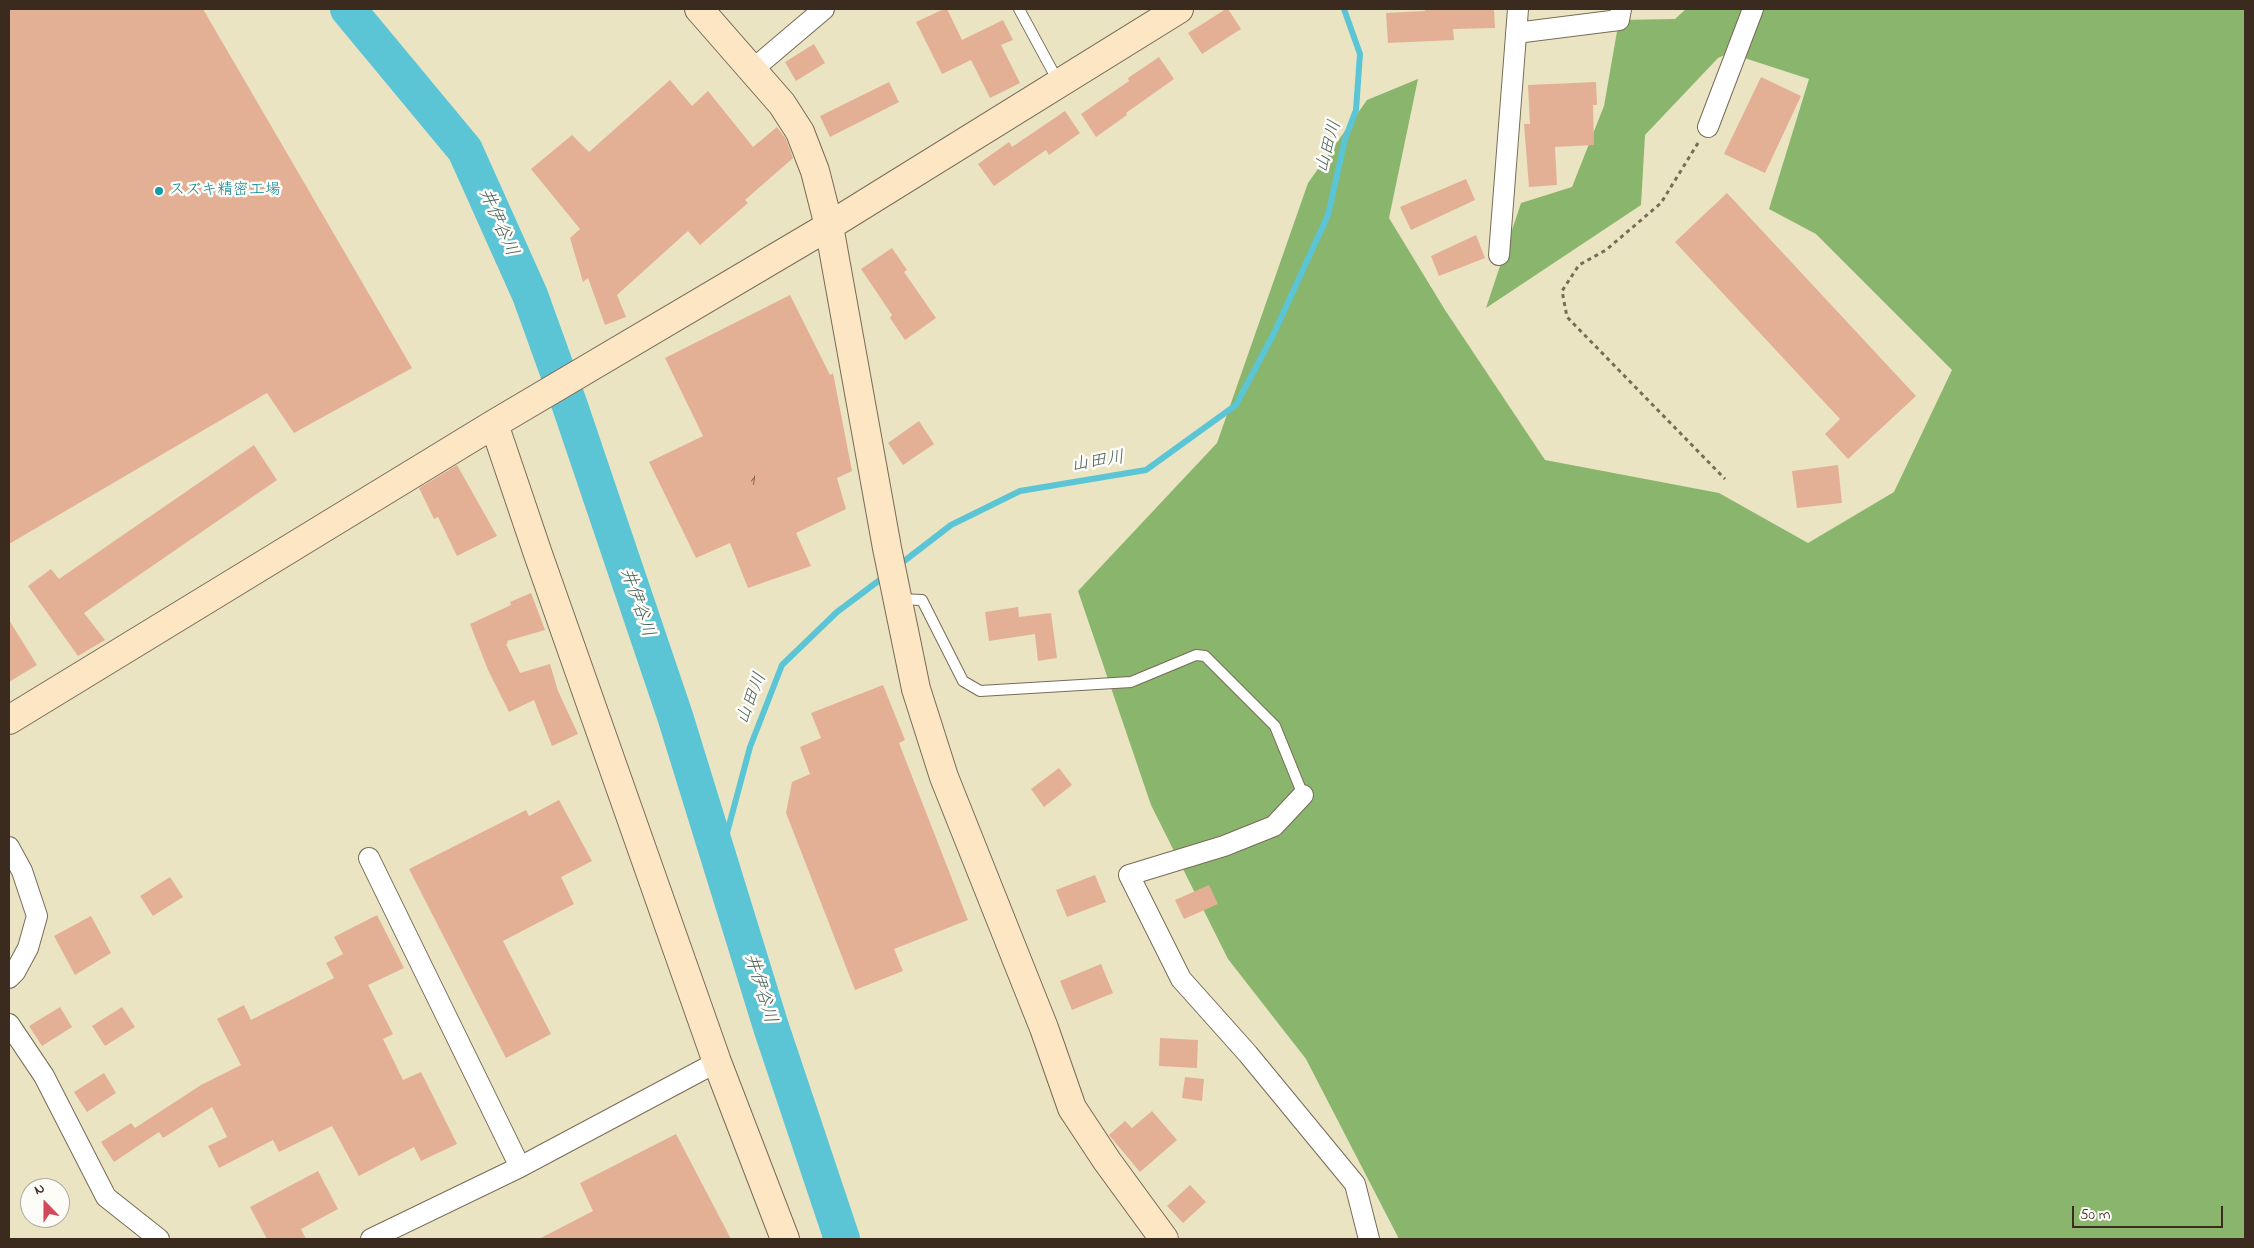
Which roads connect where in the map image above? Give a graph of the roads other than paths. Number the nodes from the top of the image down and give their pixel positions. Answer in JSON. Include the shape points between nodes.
{"nodes":[{"id":1,"x":699,"y":9,"type":"edge"},
{"id":2,"x":824,"y":9,"type":"edge"},
{"id":3,"x":1019,"y":9,"type":"edge"},
{"id":4,"x":1179,"y":9,"type":"edge"},
{"id":5,"x":1518,"y":9,"type":"edge"},
{"id":6,"x":1621,"y":9,"type":"edge"},
{"id":7,"x":1753,"y":9,"type":"edge"},
{"id":8,"x":1516,"y":32,"type":"junction"},
{"id":9,"x":752,"y":70,"type":"junction"},
{"id":10,"x":1059,"y":84,"type":"junction"},
{"id":11,"x":1708,"y":127,"type":"road end"},
{"id":12,"x":829,"y":226,"type":"junction"},
{"id":13,"x":1499,"y":255,"type":"dead end"},
{"id":14,"x":494,"y":424,"type":"junction"},
{"id":15,"x":897,"y":594,"type":"junction"},
{"id":16,"x":9,"y":720,"type":"edge"},
{"id":17,"x":1303,"y":795,"type":"joint"},
{"id":18,"x":9,"y":847,"type":"edge"},
{"id":19,"x":369,"y":858,"type":"dead end"},
{"id":20,"x":9,"y":978,"type":"edge"},
{"id":21,"x":9,"y":1024,"type":"edge"},
{"id":22,"x":717,"y":1062,"type":"junction"},
{"id":23,"x":520,"y":1167,"type":"junction"},
{"id":24,"x":159,"y":1239,"type":"edge"},
{"id":25,"x":371,"y":1239,"type":"edge"},
{"id":26,"x":784,"y":1239,"type":"edge"},
{"id":27,"x":1164,"y":1239,"type":"edge"},
{"id":28,"x":1369,"y":1239,"type":"edge"}],
"edges":[{"from":1,"to":9,"type":"street"},
{"from":2,"to":9,"type":"street"},
{"from":3,"to":10,"type":"lane"},
{"from":4,"to":10,"type":"street"},
{"from":5,"to":8,"type":"street"},
{"from":6,"to":8,"type":"street","via":[[1619,20]]},
{"from":7,"to":11,"type":"street"},
{"from":8,"to":13,"type":"street"},
{"from":9,"to":12,"type":"street","via":[[782,104],[800,132],[815,171]]},
{"from":10,"to":12,"type":"street"},
{"from":12,"to":14,"type":"street"},
{"from":12,"to":15,"type":"street"},
{"from":14,"to":16,"type":"street"},
{"from":14,"to":22,"type":"street"},
{"from":15,"to":17,"type":"lane","via":[[922,600],[963,681],[980,691],[1131,682],[1196,655],[1205,656],[1275,726]]},
{"from":15,"to":27,"type":"street","via":[[916,689],[944,777],[1044,1028],[1072,1108]]},
{"from":17,"to":28,"type":"street","via":[[1274,826],[1224,846],[1129,874],[1181,979],[1248,1054],[1355,1184]]},
{"from":18,"to":20,"type":"street","via":[[22,871],[37,916],[28,948]]},
{"from":19,"to":23,"type":"street"},
{"from":21,"to":24,"type":"street","via":[[44,1076],[106,1197]]},
{"from":22,"to":23,"type":"street"},
{"from":22,"to":26,"type":"street"},
{"from":23,"to":25,"type":"street"}]}
